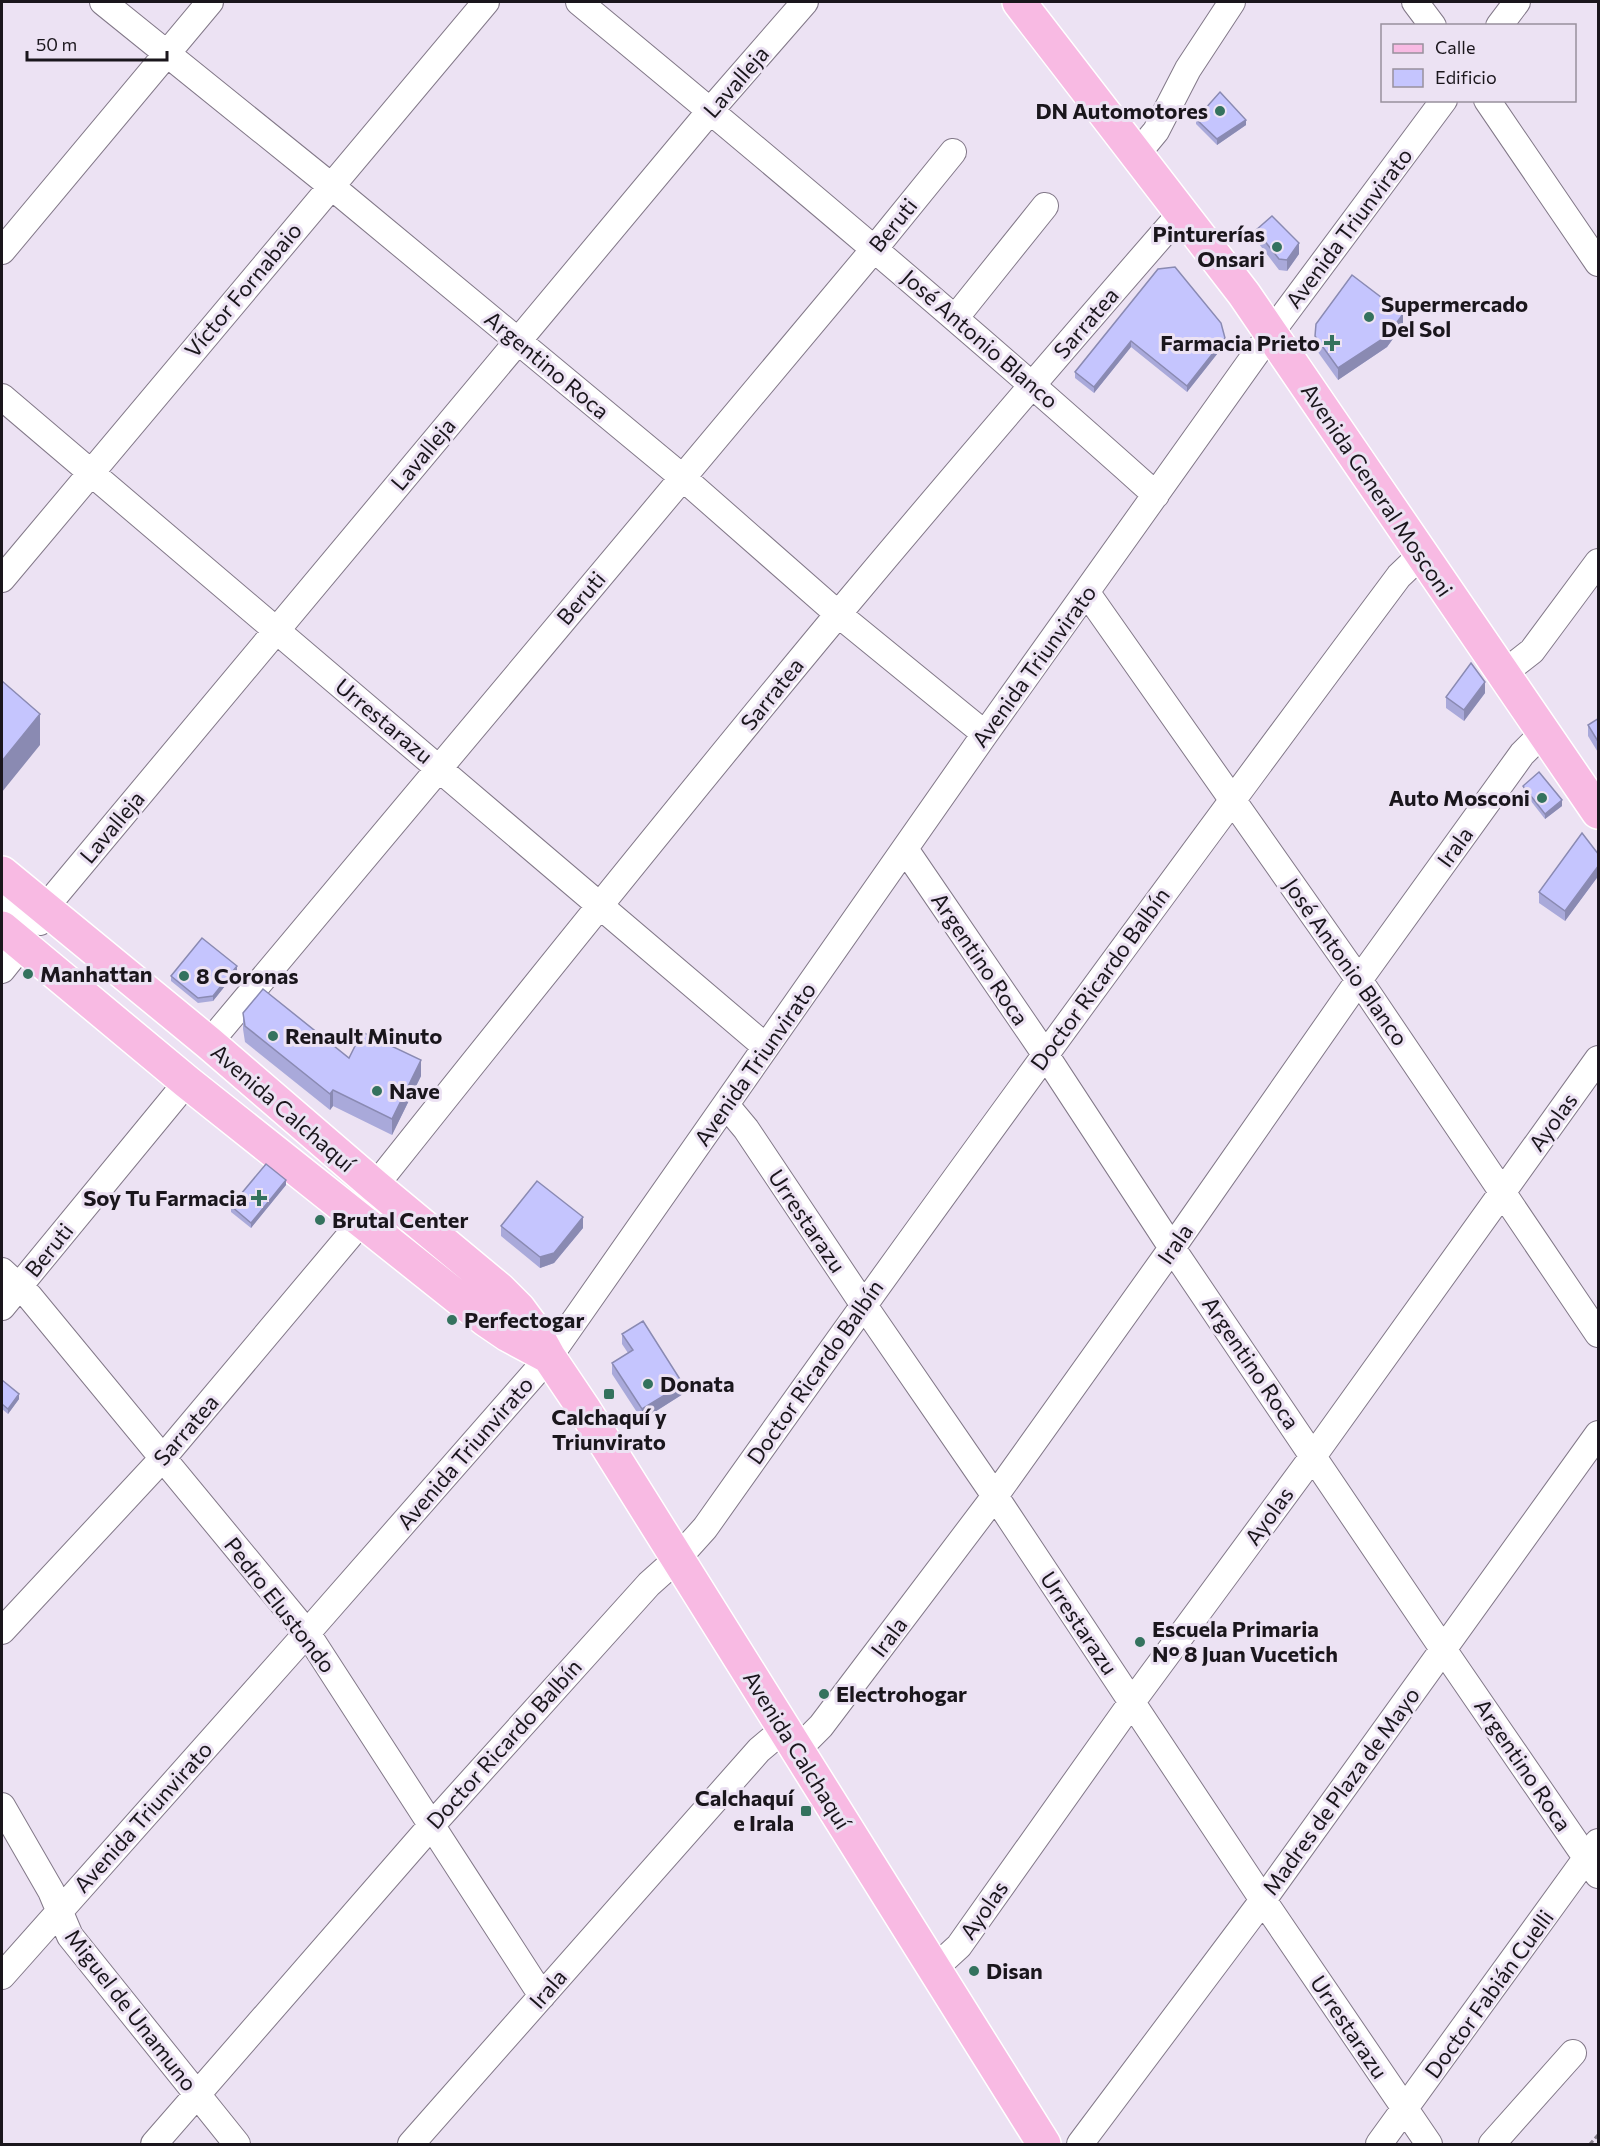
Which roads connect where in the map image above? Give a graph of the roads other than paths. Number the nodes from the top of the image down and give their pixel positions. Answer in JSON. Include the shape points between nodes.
{"nodes":[{"id":1,"x":103,"y":2,"type":"edge"},
{"id":2,"x":210,"y":2,"type":"edge"},
{"id":3,"x":486,"y":2,"type":"edge"},
{"id":4,"x":579,"y":2,"type":"edge"},
{"id":5,"x":806,"y":2,"type":"edge"},
{"id":6,"x":1019,"y":2,"type":"edge"},
{"id":7,"x":1232,"y":2,"type":"edge"},
{"id":8,"x":1415,"y":2,"type":"edge"},
{"id":9,"x":1517,"y":2,"type":"edge"},
{"id":10,"x":1432,"y":24,"type":"edge"},
{"id":11,"x":1501,"y":24,"type":"edge"},
{"id":12,"x":166,"y":53,"type":"junction"},
{"id":13,"x":1443,"y":102,"type":"edge"},
{"id":14,"x":1488,"y":102,"type":"edge"},
{"id":15,"x":710,"y":111,"type":"junction"},
{"id":16,"x":953,"y":152,"type":"dead end"},
{"id":17,"x":1137,"y":154,"type":"junction"},
{"id":18,"x":331,"y":186,"type":"junction"},
{"id":19,"x":1045,"y":206,"type":"dead end"},
{"id":20,"x":1182,"y":212,"type":"junction"},
{"id":21,"x":875,"y":248,"type":"junction"},
{"id":22,"x":2,"y":250,"type":"edge"},
{"id":23,"x":1599,"y":263,"type":"edge"},
{"id":24,"x":956,"y":317,"type":"junction"},
{"id":25,"x":1270,"y":334,"type":"junction"},
{"id":26,"x":518,"y":342,"type":"junction"},
{"id":27,"x":1032,"y":384,"type":"junction"},
{"id":28,"x":2,"y":397,"type":"edge"},
{"id":29,"x":90,"y":472,"type":"junction"},
{"id":30,"x":682,"y":477,"type":"junction"},
{"id":31,"x":1156,"y":495,"type":"junction"},
{"id":32,"x":1421,"y":555,"type":"junction"},
{"id":33,"x":1599,"y":562,"type":"edge"},
{"id":34,"x":2,"y":579,"type":"edge"},
{"id":35,"x":1087,"y":593,"type":"junction"},
{"id":36,"x":838,"y":614,"type":"junction"},
{"id":37,"x":275,"y":630,"type":"junction"},
{"id":38,"x":1504,"y":673,"type":"junction"},
{"id":39,"x":1544,"y":732,"type":"junction"},
{"id":40,"x":985,"y":734,"type":"junction"},
{"id":41,"x":438,"y":767,"type":"junction"},
{"id":42,"x":1232,"y":799,"type":"junction"},
{"id":43,"x":1599,"y":812,"type":"edge"},
{"id":44,"x":905,"y":849,"type":"junction"},
{"id":45,"x":2,"y":873,"type":"edge"},
{"id":46,"x":2,"y":880,"type":"edge"},
{"id":47,"x":2,"y":896,"type":"edge"},
{"id":48,"x":600,"y":904,"type":"junction"},
{"id":49,"x":44,"y":909,"type":"junction"},
{"id":50,"x":12,"y":937,"type":"edge"},
{"id":51,"x":2,"y":970,"type":"edge"},
{"id":52,"x":1359,"y":980,"type":"junction"},
{"id":53,"x":209,"y":1043,"type":"junction"},
{"id":54,"x":766,"y":1047,"type":"junction"},
{"id":55,"x":1045,"y":1054,"type":"junction"},
{"id":56,"x":1599,"y":1059,"type":"edge"},
{"id":57,"x":187,"y":1082,"type":"junction"},
{"id":58,"x":726,"y":1105,"type":"junction"},
{"id":59,"x":375,"y":1186,"type":"junction"},
{"id":60,"x":1502,"y":1192,"type":"junction"},
{"id":61,"x":362,"y":1221,"type":"junction"},
{"id":62,"x":1172,"y":1248,"type":"junction"},
{"id":63,"x":10,"y":1278,"type":"edge"},
{"id":64,"x":863,"y":1304,"type":"junction"},
{"id":65,"x":2,"y":1307,"type":"edge"},
{"id":66,"x":1599,"y":1334,"type":"edge"},
{"id":67,"x":549,"y":1357,"type":"junction"},
{"id":68,"x":1599,"y":1434,"type":"edge"},
{"id":69,"x":1314,"y":1455,"type":"junction"},
{"id":70,"x":162,"y":1459,"type":"junction"},
{"id":71,"x":995,"y":1496,"type":"junction"},
{"id":72,"x":677,"y":1559,"type":"junction"},
{"id":73,"x":2,"y":1631,"type":"edge"},
{"id":74,"x":307,"y":1633,"type":"junction"},
{"id":75,"x":1443,"y":1649,"type":"junction"},
{"id":76,"x":1132,"y":1702,"type":"junction"},
{"id":77,"x":791,"y":1740,"type":"junction"},
{"id":78,"x":2,"y":1806,"type":"edge"},
{"id":79,"x":431,"y":1826,"type":"junction"},
{"id":80,"x":1594,"y":1859,"type":"edge"},
{"id":81,"x":1263,"y":1900,"type":"junction"},
{"id":82,"x":59,"y":1912,"type":"junction"},
{"id":83,"x":934,"y":1969,"type":"junction"},
{"id":84,"x":2,"y":1976,"type":"edge"},
{"id":85,"x":542,"y":1996,"type":"junction"},
{"id":86,"x":1573,"y":2053,"type":"dead end"},
{"id":87,"x":197,"y":2096,"type":"junction"},
{"id":88,"x":1405,"y":2109,"type":"junction"},
{"id":89,"x":154,"y":2145,"type":"edge"},
{"id":90,"x":237,"y":2145,"type":"edge"},
{"id":91,"x":411,"y":2145,"type":"edge"},
{"id":92,"x":1044,"y":2145,"type":"edge"},
{"id":93,"x":1080,"y":2145,"type":"edge"},
{"id":94,"x":1379,"y":2145,"type":"edge"},
{"id":95,"x":1429,"y":2145,"type":"edge"},
{"id":96,"x":1492,"y":2145,"type":"edge"}],
"edges":[{"from":1,"to":12,"type":"street","name":"Argentino Roca"},
{"from":2,"to":12,"type":"street"},
{"from":3,"to":18,"type":"street","name":"Víctor Fornabaio"},
{"from":4,"to":15,"type":"street","name":"José Antonio Blanco"},
{"from":5,"to":15,"type":"street","name":"Lavalleja"},
{"from":6,"to":17,"type":"main road","name":"Avenida General Mosconi"},
{"from":7,"to":17,"type":"street","via":[[1188,69],[1156,131]]},
{"from":8,"to":10,"type":"street"},
{"from":9,"to":11,"type":"street"},
{"from":12,"to":18,"type":"street","name":"Argentino Roca"},
{"from":12,"to":22,"type":"street"},
{"from":13,"to":25,"type":"street","name":"Avenida Triunvirato"},
{"from":14,"to":23,"type":"street"},
{"from":15,"to":21,"type":"street","name":"José Antonio Blanco"},
{"from":15,"to":26,"type":"street","name":"Lavalleja"},
{"from":16,"to":21,"type":"street","name":"Beruti"},
{"from":17,"to":20,"type":"main road","name":"Avenida General Mosconi"},
{"from":18,"to":26,"type":"street","name":"Argentino Roca"},
{"from":18,"to":29,"type":"street","name":"Víctor Fornabaio"},
{"from":19,"to":24,"type":"street"},
{"from":20,"to":25,"type":"main road","name":"Avenida General Mosconi"},
{"from":20,"to":27,"type":"street","name":"Sarratea"},
{"from":21,"to":24,"type":"street","name":"José Antonio Blanco"},
{"from":21,"to":30,"type":"street","name":"Beruti"},
{"from":24,"to":27,"type":"street","name":"José Antonio Blanco"},
{"from":25,"to":31,"type":"street","name":"Avenida Triunvirato"},
{"from":25,"to":32,"type":"main road","name":"Avenida General Mosconi"},
{"from":26,"to":30,"type":"street","name":"Argentino Roca"},
{"from":26,"to":37,"type":"street","name":"Lavalleja"},
{"from":27,"to":31,"type":"street","name":"José Antonio Blanco"},
{"from":27,"to":36,"type":"street","name":"Sarratea"},
{"from":28,"to":29,"type":"street","name":"Urrestarazu"},
{"from":29,"to":34,"type":"street","name":"Víctor Fornabaio"},
{"from":29,"to":37,"type":"street","name":"Urrestarazu"},
{"from":30,"to":36,"type":"street","name":"Argentino Roca"},
{"from":30,"to":41,"type":"street","name":"Beruti"},
{"from":31,"to":35,"type":"street","name":"Avenida Triunvirato"},
{"from":32,"to":38,"type":"main road","name":"Avenida General Mosconi"},
{"from":32,"to":42,"type":"street","name":"Doctor Ricardo Balbín","via":[[1399,576]]},
{"from":33,"to":38,"type":"street","via":[[1532,651]]},
{"from":35,"to":40,"type":"street","name":"Avenida Triunvirato"},
{"from":35,"to":42,"type":"street","name":"José Antonio Blanco"},
{"from":36,"to":40,"type":"street","name":"Argentino Roca"},
{"from":36,"to":48,"type":"street","name":"Sarratea"},
{"from":37,"to":41,"type":"street","name":"Urrestarazu"},
{"from":37,"to":49,"type":"street","name":"Lavalleja"},
{"from":38,"to":39,"type":"main road","name":"Avenida General Mosconi"},
{"from":39,"to":43,"type":"main road","name":"Avenida General Mosconi"},
{"from":39,"to":52,"type":"street","name":"Irala","via":[[1522,754]]},
{"from":40,"to":44,"type":"street","name":"Avenida Triunvirato"},
{"from":41,"to":48,"type":"street","name":"Urrestarazu"},
{"from":41,"to":53,"type":"street","name":"Beruti"},
{"from":42,"to":52,"type":"street","name":"José Antonio Blanco"},
{"from":42,"to":55,"type":"street","name":"Doctor Ricardo Balbín"},
{"from":44,"to":54,"type":"street","name":"Avenida Triunvirato"},
{"from":44,"to":55,"type":"street","name":"Argentino Roca"},
{"from":45,"to":49,"type":"main road","name":"Avenida Calchaquí"},
{"from":46,"to":49,"type":"street"},
{"from":47,"to":67,"type":"street","via":[[47,927],[180,1038]]},
{"from":48,"to":54,"type":"street","name":"Urrestarazu"},
{"from":48,"to":59,"type":"street","name":"Sarratea"},
{"from":49,"to":53,"type":"main road","name":"Avenida Calchaquí"},
{"from":50,"to":51,"type":"street"},
{"from":50,"to":57,"type":"main road","name":"Avenida Calchaquí"},
{"from":52,"to":60,"type":"street","name":"José Antonio Blanco"},
{"from":52,"to":62,"type":"street","name":"Irala"},
{"from":53,"to":59,"type":"main road","name":"Avenida Calchaquí"},
{"from":54,"to":58,"type":"street","name":"Avenida Triunvirato"},
{"from":55,"to":62,"type":"street","name":"Argentino Roca"},
{"from":55,"to":64,"type":"street","name":"Doctor Ricardo Balbín"},
{"from":56,"to":60,"type":"street","name":"Ayolas"},
{"from":57,"to":61,"type":"main road","name":"Avenida Calchaquí"},
{"from":57,"to":63,"type":"street","name":"Beruti"},
{"from":58,"to":64,"type":"street","name":"Urrestarazu"},
{"from":58,"to":67,"type":"street","name":"Avenida Triunvirato"},
{"from":59,"to":67,"type":"main road","name":"Avenida Calchaquí","via":[[512,1303],[533,1328]]},
{"from":60,"to":66,"type":"street","name":"José Antonio Blanco"},
{"from":60,"to":69,"type":"street","name":"Ayolas"},
{"from":61,"to":67,"type":"main road","name":"Avenida Calchaquí","via":[[486,1320]]},
{"from":61,"to":70,"type":"street","name":"Sarratea"},
{"from":62,"to":69,"type":"street","name":"Argentino Roca"},
{"from":62,"to":71,"type":"street","name":"Irala"},
{"from":63,"to":65,"type":"street","name":"Beruti"},
{"from":63,"to":70,"type":"street","name":"Pedro Elustondo"},
{"from":64,"to":71,"type":"street","name":"Urrestarazu"},
{"from":64,"to":72,"type":"street","name":"Doctor Ricardo Balbín","via":[[705,1528]]},
{"from":67,"to":72,"type":"main road","name":"Avenida Calchaquí"},
{"from":67,"to":74,"type":"street","name":"Avenida Triunvirato"},
{"from":68,"to":75,"type":"street","name":"Madres de Plaza de Mayo"},
{"from":69,"to":75,"type":"street","name":"Argentino Roca"},
{"from":69,"to":76,"type":"street","name":"Ayolas"},
{"from":70,"to":73,"type":"street","name":"Sarratea"},
{"from":70,"to":74,"type":"street","name":"Pedro Elustondo"},
{"from":71,"to":76,"type":"street","name":"Urrestarazu"},
{"from":71,"to":77,"type":"street","name":"Irala","via":[[821,1726]]},
{"from":72,"to":77,"type":"main road","name":"Avenida Calchaquí"},
{"from":72,"to":79,"type":"street","name":"Doctor Ricardo Balbín","via":[[649,1584]]},
{"from":74,"to":79,"type":"street","name":"Pedro Elustondo"},
{"from":74,"to":82,"type":"street","name":"Avenida Triunvirato"},
{"from":75,"to":80,"type":"street","name":"Argentino Roca"},
{"from":75,"to":81,"type":"street","name":"Madres de Plaza de Mayo"},
{"from":76,"to":81,"type":"street","name":"Urrestarazu"},
{"from":76,"to":83,"type":"street","name":"Ayolas","via":[[959,1946]]},
{"from":77,"to":83,"type":"main road","name":"Avenida Calchaquí"},
{"from":77,"to":85,"type":"street","name":"Irala","via":[[759,1750]]},
{"from":78,"to":82,"type":"street","name":"Miguel de Unamuno"},
{"from":79,"to":85,"type":"street","name":"Pedro Elustondo"},
{"from":79,"to":87,"type":"street","name":"Doctor Ricardo Balbín"},
{"from":80,"to":88,"type":"street","name":"Doctor Fabián Cuelli"},
{"from":81,"to":88,"type":"street","name":"Urrestarazu"},
{"from":81,"to":93,"type":"street","name":"Madres de Plaza de Mayo"},
{"from":82,"to":84,"type":"street","name":"Avenida Triunvirato"},
{"from":82,"to":87,"type":"street","name":"Miguel de Unamuno","via":[[70,1936]]},
{"from":83,"to":92,"type":"main road","name":"Avenida Calchaquí"},
{"from":85,"to":91,"type":"street","name":"Irala"},
{"from":86,"to":96,"type":"street"},
{"from":87,"to":89,"type":"street","name":"Doctor Ricardo Balbín"},
{"from":87,"to":90,"type":"street","name":"Miguel de Unamuno"},
{"from":88,"to":94,"type":"street","name":"Doctor Fabián Cuelli"},
{"from":88,"to":95,"type":"street","name":"Urrestarazu"}]}
